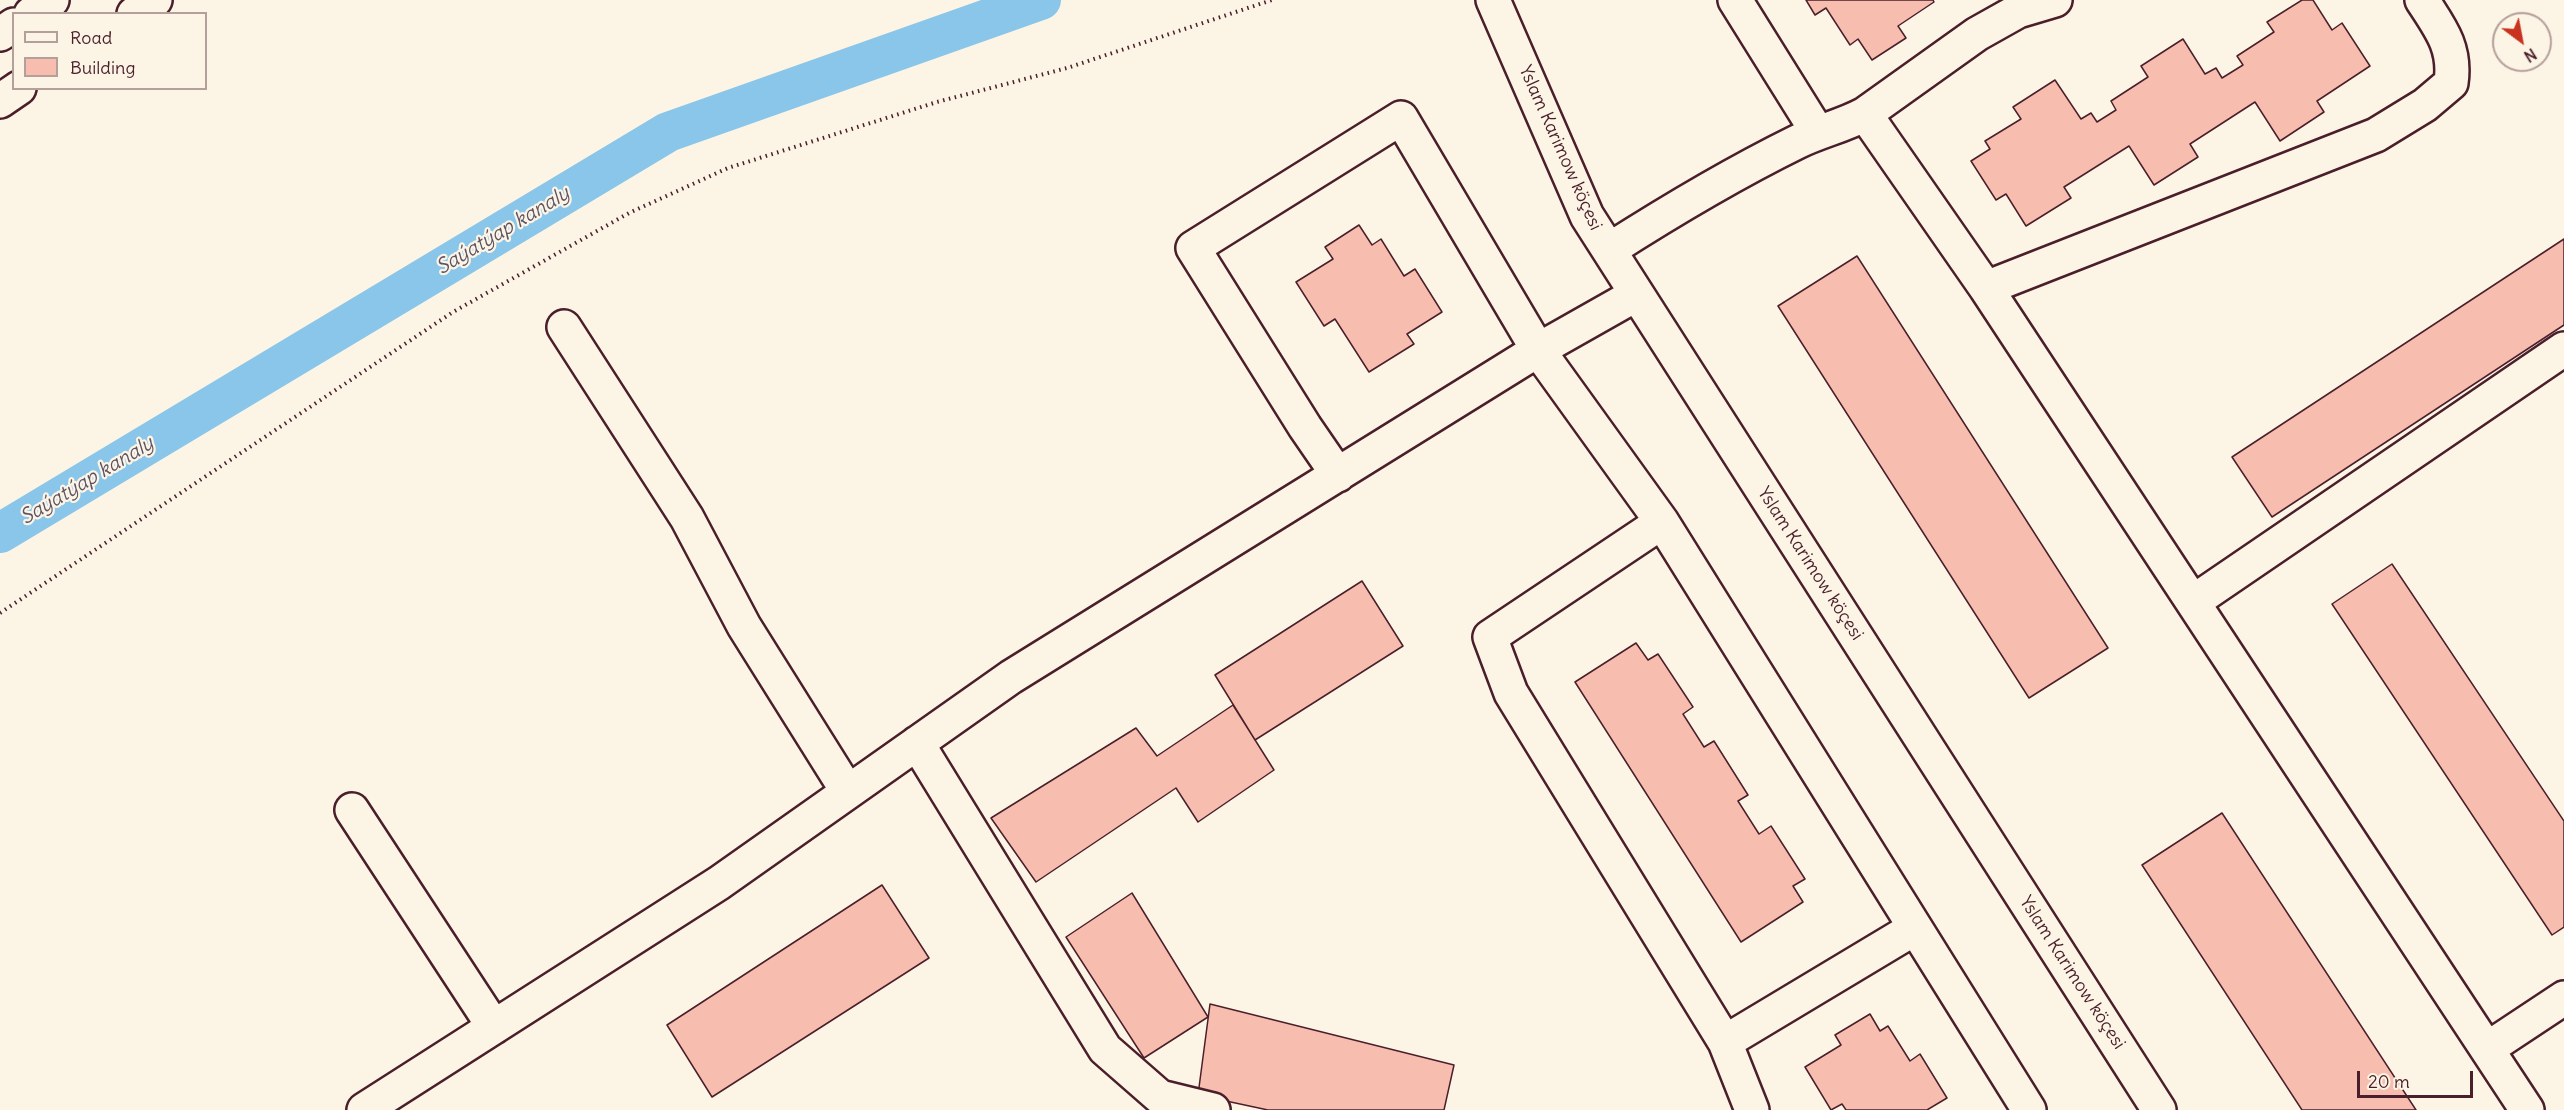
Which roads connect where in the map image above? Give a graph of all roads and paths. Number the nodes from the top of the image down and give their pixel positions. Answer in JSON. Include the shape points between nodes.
{"nodes":[{"id":1,"x":52,"y":0,"type":"edge"},
{"id":2,"x":155,"y":0,"type":"edge"},
{"id":3,"x":1272,"y":0,"type":"edge"},
{"id":4,"x":1493,"y":0,"type":"edge"},
{"id":5,"x":1735,"y":0,"type":"edge"},
{"id":6,"x":2055,"y":0,"type":"edge"},
{"id":7,"x":2422,"y":0,"type":"edge"},
{"id":8,"x":2014,"y":6,"type":"edge"},
{"id":9,"x":35,"y":12,"type":"edge"},
{"id":10,"x":137,"y":12,"type":"edge"},
{"id":11,"x":16,"y":90,"type":"edge"},
{"id":12,"x":0,"y":101,"type":"edge"},
{"id":13,"x":1865,"y":114,"type":"junction"},
{"id":14,"x":1818,"y":133,"type":"junction"},
{"id":15,"x":1608,"y":250,"type":"junction"},
{"id":16,"x":1986,"y":288,"type":"junction"},
{"id":17,"x":1637,"y":294,"type":"junction"},
{"id":18,"x":564,"y":327,"type":"dead end"},
{"id":19,"x":1538,"y":350,"type":"junction"},
{"id":20,"x":2564,"y":350,"type":"edge"},
{"id":21,"x":1338,"y":475,"type":"junction"},
{"id":22,"x":1662,"y":522,"type":"junction"},
{"id":23,"x":2193,"y":602,"type":"junction"},
{"id":24,"x":0,"y":613,"type":"edge"},
{"id":25,"x":917,"y":743,"type":"junction"},
{"id":26,"x":848,"y":792,"type":"junction"},
{"id":27,"x":352,"y":810,"type":"dead end"},
{"id":28,"x":1915,"y":928,"type":"junction"},
{"id":29,"x":2564,"y":998,"type":"edge"},
{"id":30,"x":494,"y":1027,"type":"junction"},
{"id":31,"x":1725,"y":1042,"type":"junction"},
{"id":32,"x":2487,"y":1049,"type":"junction"},
{"id":33,"x":364,"y":1110,"type":"edge"},
{"id":34,"x":1213,"y":1110,"type":"edge"},
{"id":35,"x":1752,"y":1110,"type":"edge"},
{"id":36,"x":2029,"y":1110,"type":"edge"},
{"id":37,"x":2159,"y":1110,"type":"edge"},
{"id":38,"x":2527,"y":1110,"type":"edge"}],
"edges":[{"from":1,"to":9,"type":"street"},
{"from":2,"to":10,"type":"street"},
{"from":3,"to":24,"type":"path","via":[[1066,68],[937,102],[728,168],[629,213],[453,312]]},
{"from":4,"to":15,"type":"street","name":"Yslam Karimow köçesi","via":[[1587,216]]},
{"from":5,"to":14,"type":"street"},
{"from":6,"to":8,"type":"street"},
{"from":7,"to":16,"type":"street","via":[[2445,36],[2454,63],[2451,83],[2425,105],[2376,135]]},
{"from":8,"to":13,"type":"street"},
{"from":11,"to":12,"type":"street"},
{"from":13,"to":14,"type":"street"},
{"from":13,"to":16,"type":"street"},
{"from":14,"to":15,"type":"street","via":[[1670,211]]},
{"from":15,"to":17,"type":"street","name":"Yslam Karimow köçesi"},
{"from":16,"to":23,"type":"street"},
{"from":17,"to":19,"type":"street"},
{"from":17,"to":37,"type":"street","name":"Yslam Karimow köçesi"},
{"from":18,"to":26,"type":"street","via":[[687,518],[744,626]]},
{"from":19,"to":21,"type":"street"},
{"from":19,"to":21,"type":"street","via":[[1401,118],[1193,248]]},
{"from":19,"to":22,"type":"street"},
{"from":20,"to":23,"type":"street"},
{"from":21,"to":25,"type":"street","via":[[1011,676]]},
{"from":22,"to":28,"type":"street"},
{"from":22,"to":31,"type":"street","via":[[1490,637],[1511,693]]},
{"from":23,"to":32,"type":"street"},
{"from":25,"to":26,"type":"street"},
{"from":25,"to":34,"type":"street","via":[[1105,1049],[1160,1097]]},
{"from":26,"to":30,"type":"street","via":[[719,883]]},
{"from":27,"to":30,"type":"street"},
{"from":28,"to":31,"type":"street"},
{"from":28,"to":36,"type":"street"},
{"from":29,"to":32,"type":"street"},
{"from":30,"to":33,"type":"street"},
{"from":31,"to":35,"type":"street"},
{"from":32,"to":38,"type":"street"}]}
